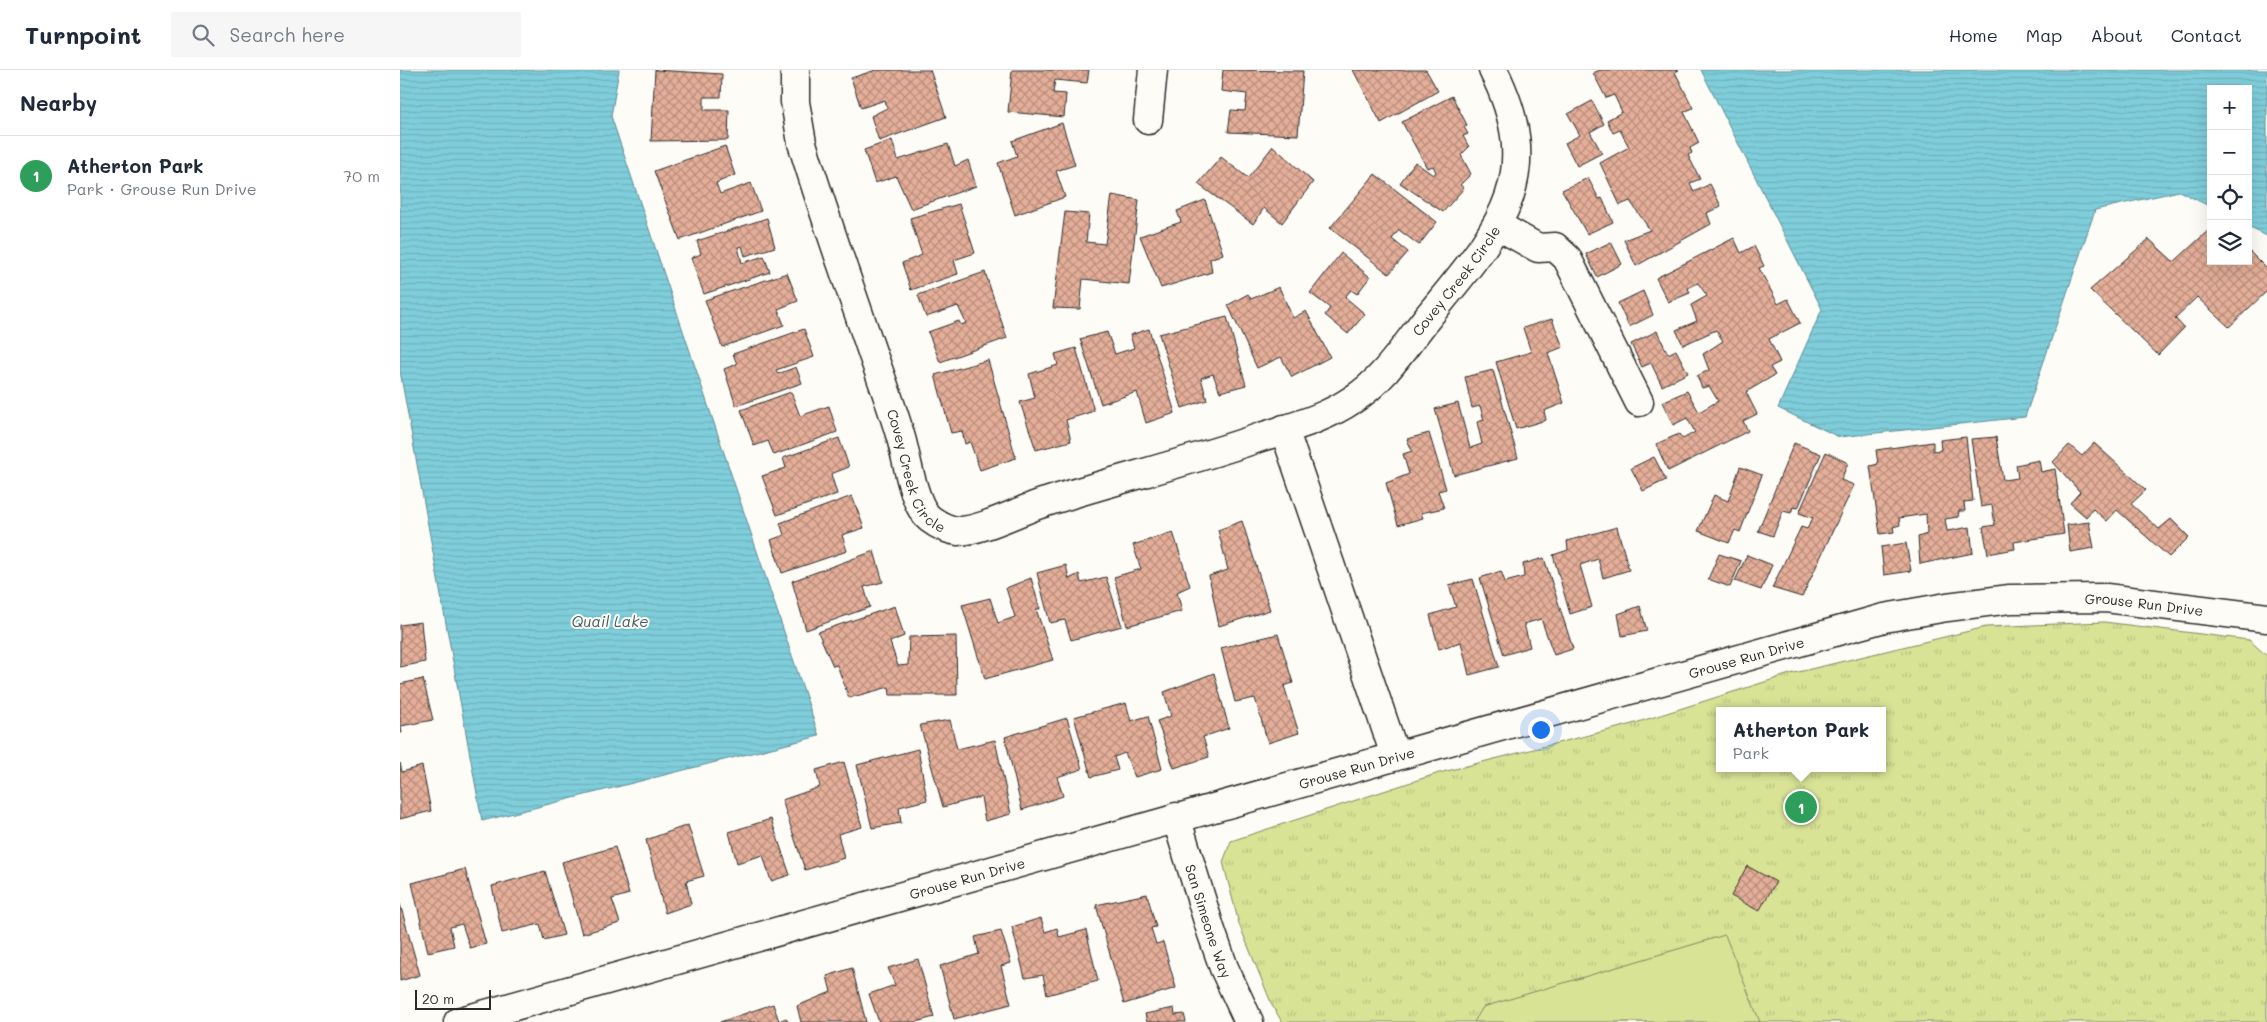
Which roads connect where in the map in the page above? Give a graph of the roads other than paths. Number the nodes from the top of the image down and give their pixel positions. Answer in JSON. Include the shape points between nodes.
{"nodes":[{"id":1,"x":795,"y":70,"type":"edge"},
{"id":2,"x":1152,"y":70,"type":"edge"},
{"id":3,"x":1493,"y":70,"type":"edge"},
{"id":4,"x":1148,"y":120,"type":"dead end"},
{"id":5,"x":1497,"y":225,"type":"junction"},
{"id":6,"x":1639,"y":402,"type":"dead end"},
{"id":7,"x":1284,"y":430,"type":"junction"},
{"id":8,"x":2267,"y":618,"type":"edge"},
{"id":9,"x":1395,"y":755,"type":"junction"},
{"id":10,"x":1176,"y":817,"type":"junction"},
{"id":11,"x":458,"y":1022,"type":"edge"},
{"id":12,"x":1249,"y":1022,"type":"edge"}],
"edges":[{"from":1,"to":7,"type":"street","name":"Covey Creek Circle","via":[[795,102],[802,143],[900,434],[919,505],[927,517],[947,529],[973,528],[1045,502],[1200,458]]},
{"from":2,"to":4,"type":"street"},
{"from":3,"to":5,"type":"street","name":"Covey Creek Circle","via":[[1512,115],[1517,160],[1510,199]]},
{"from":5,"to":6,"type":"street","via":[[1538,248],[1555,247],[1567,258]]},
{"from":5,"to":7,"type":"street","name":"Covey Creek Circle","via":[[1376,382],[1325,416]]},
{"from":7,"to":9,"type":"street"},
{"from":8,"to":9,"type":"street","name":"Grouse Run Drive","via":[[2106,598],[2010,599],[1947,607],[1847,627]]},
{"from":9,"to":10,"type":"street","name":"Grouse Run Drive"},
{"from":10,"to":11,"type":"street","name":"Grouse Run Drive"},
{"from":10,"to":12,"type":"street","name":"San Simeone Way","via":[[1210,931]]}]}
